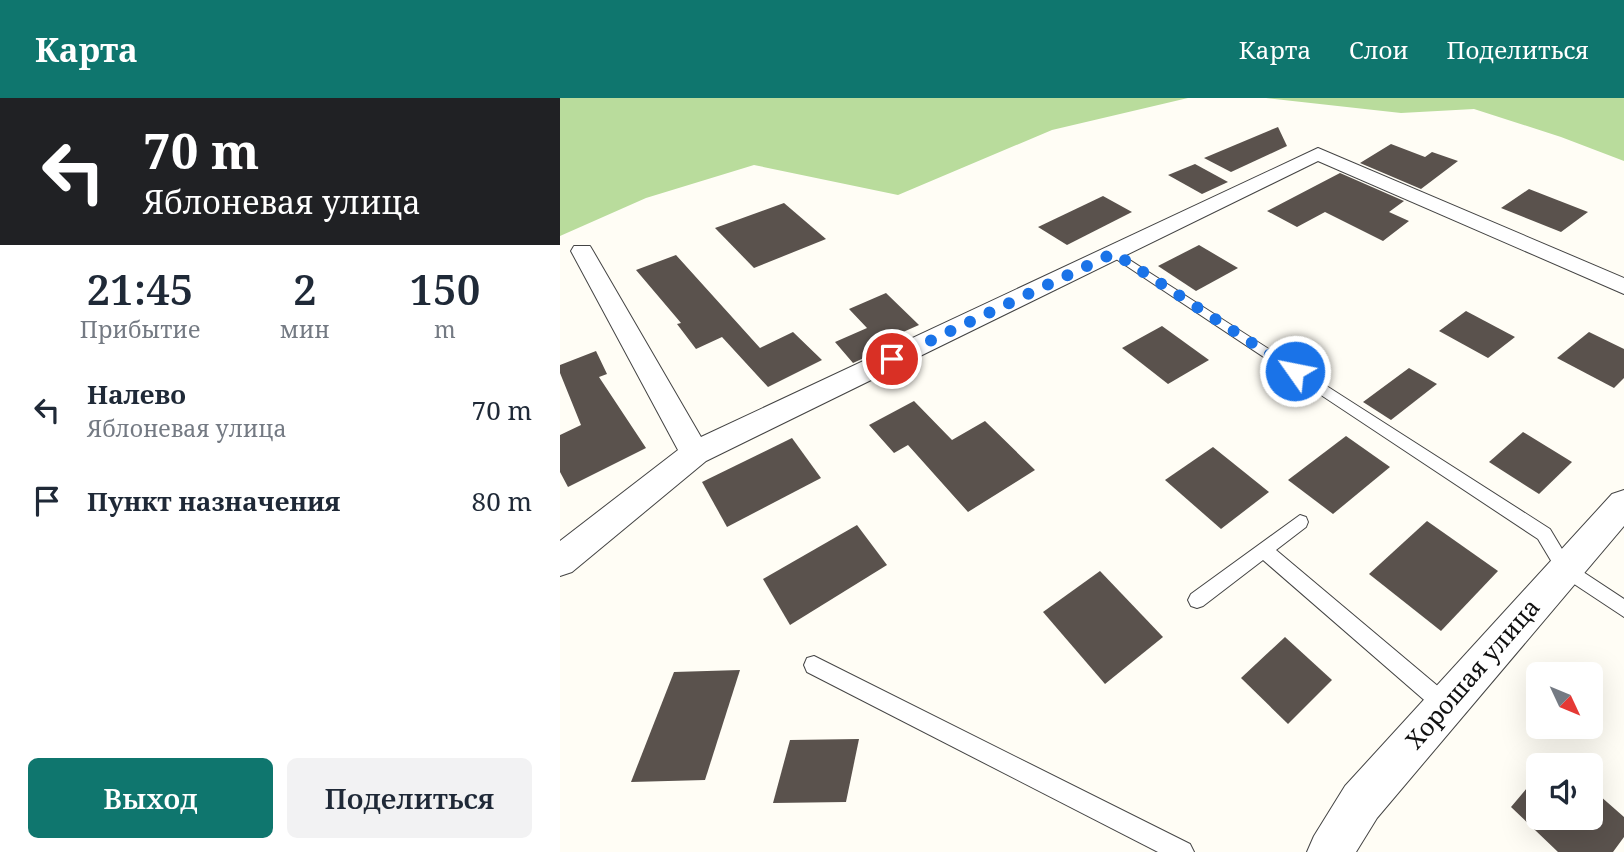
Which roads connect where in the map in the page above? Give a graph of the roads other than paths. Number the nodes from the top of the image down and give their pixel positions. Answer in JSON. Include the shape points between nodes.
{"nodes":[{"id":1,"x":582,"y":251,"type":"dead end"},
{"id":2,"x":1114,"y":253,"type":"junction"},
{"id":3,"x":1624,"y":287,"type":"edge"},
{"id":4,"x":695,"y":453,"type":"junction"},
{"id":5,"x":1624,"y":503,"type":"edge"},
{"id":6,"x":1300,"y":522,"type":"dead end"},
{"id":7,"x":1262,"y":550,"type":"junction"},
{"id":8,"x":560,"y":561,"type":"edge"},
{"id":9,"x":1565,"y":569,"type":"junction"},
{"id":10,"x":1197,"y":600,"type":"dead end"},
{"id":11,"x":1624,"y":609,"type":"edge"},
{"id":12,"x":814,"y":665,"type":"dead end"},
{"id":13,"x":1445,"y":705,"type":"junction"},
{"id":14,"x":1182,"y":852,"type":"edge"},
{"id":15,"x":1330,"y":852,"type":"edge"}],
"edges":[{"from":1,"to":4,"type":"street"},
{"from":2,"to":3,"type":"street","via":[[1318,153]]},
{"from":2,"to":4,"type":"street"},
{"from":2,"to":9,"type":"lane","via":[[1544,534]]},
{"from":4,"to":8,"type":"street"},
{"from":5,"to":9,"type":"street","name":"Хорошая улица"},
{"from":6,"to":7,"type":"lane"},
{"from":7,"to":10,"type":"lane"},
{"from":7,"to":13,"type":"lane"},
{"from":9,"to":11,"type":"lane"},
{"from":9,"to":13,"type":"street","name":"Хорошая улица"},
{"from":12,"to":14,"type":"lane"},
{"from":13,"to":15,"type":"street","name":"Хорошая улица","via":[[1361,802]]}]}
